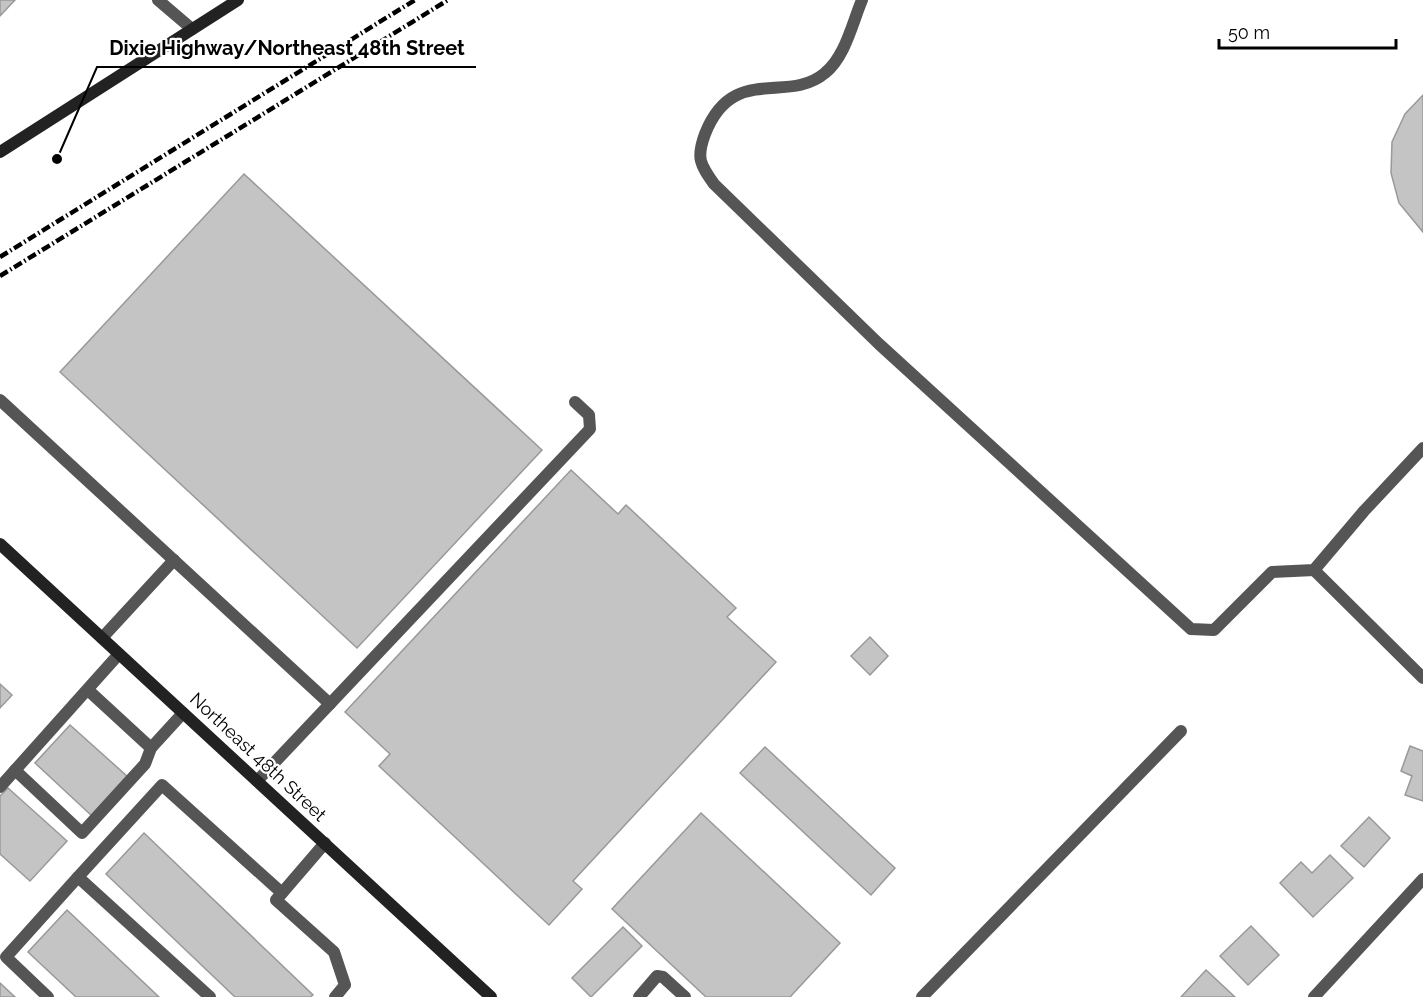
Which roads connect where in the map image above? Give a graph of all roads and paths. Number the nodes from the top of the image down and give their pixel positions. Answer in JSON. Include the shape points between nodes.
{"nodes":[{"id":1,"x":158,"y":0,"type":"edge"},
{"id":2,"x":238,"y":0,"type":"edge"},
{"id":3,"x":862,"y":0,"type":"edge"},
{"id":4,"x":192,"y":29,"type":"junction"},
{"id":5,"x":0,"y":152,"type":"edge"},
{"id":6,"x":0,"y":400,"type":"edge"},
{"id":7,"x":575,"y":402,"type":"dead end"},
{"id":8,"x":1423,"y":448,"type":"edge"},
{"id":9,"x":0,"y":544,"type":"edge"},
{"id":10,"x":174,"y":560,"type":"junction"},
{"id":11,"x":1314,"y":570,"type":"junction"},
{"id":12,"x":102,"y":638,"type":"junction"},
{"id":13,"x":119,"y":654,"type":"junction"},
{"id":14,"x":1423,"y":678,"type":"edge"},
{"id":15,"x":88,"y":690,"type":"junction"},
{"id":16,"x":330,"y":704,"type":"junction"},
{"id":17,"x":183,"y":713,"type":"junction"},
{"id":18,"x":1181,"y":731,"type":"dead end"},
{"id":19,"x":151,"y":748,"type":"junction"},
{"id":20,"x":15,"y":770,"type":"junction"},
{"id":21,"x":258,"y":781,"type":"junction"},
{"id":22,"x":0,"y":787,"type":"edge"},
{"id":23,"x":325,"y":843,"type":"junction"},
{"id":24,"x":78,"y":877,"type":"junction"},
{"id":25,"x":1423,"y":879,"type":"edge"},
{"id":26,"x":282,"y":893,"type":"junction"},
{"id":27,"x":48,"y":997,"type":"edge"},
{"id":28,"x":210,"y":997,"type":"edge"},
{"id":29,"x":335,"y":997,"type":"edge"},
{"id":30,"x":491,"y":997,"type":"edge"},
{"id":31,"x":639,"y":997,"type":"edge"},
{"id":32,"x":685,"y":997,"type":"edge"},
{"id":33,"x":922,"y":997,"type":"edge"},
{"id":34,"x":1314,"y":997,"type":"edge"}],
"edges":[{"from":1,"to":4,"type":"street"},
{"from":2,"to":4,"type":"street"},
{"from":3,"to":11,"type":"street","via":[[836,62],[825,73],[811,83],[753,89],[719,108],[701,145],[700,163],[714,184],[879,344],[1191,629],[1214,630],[1272,572]]},
{"from":4,"to":5,"type":"street"},
{"from":6,"to":10,"type":"street"},
{"from":7,"to":16,"type":"street","via":[[589,415],[590,429]]},
{"from":8,"to":11,"type":"street"},
{"from":9,"to":12,"type":"street","name":"Northeast 48th Street"},
{"from":10,"to":12,"type":"street"},
{"from":10,"to":16,"type":"street"},
{"from":11,"to":14,"type":"street"},
{"from":12,"to":13,"type":"street","name":"Northeast 48th Street"},
{"from":13,"to":15,"type":"street"},
{"from":13,"to":17,"type":"street","name":"Northeast 48th Street"},
{"from":15,"to":19,"type":"street"},
{"from":15,"to":20,"type":"street"},
{"from":16,"to":21,"type":"street"},
{"from":17,"to":19,"type":"street"},
{"from":17,"to":21,"type":"street","name":"Northeast 48th Street"},
{"from":18,"to":33,"type":"street"},
{"from":19,"to":20,"type":"street","via":[[145,764],[82,833]]},
{"from":20,"to":22,"type":"street"},
{"from":21,"to":23,"type":"street","name":"Northeast 48th Street"},
{"from":23,"to":26,"type":"street"},
{"from":23,"to":30,"type":"street","name":"Northeast 48th Street"},
{"from":24,"to":26,"type":"street","via":[[162,785]]},
{"from":24,"to":27,"type":"street","via":[[6,957]]},
{"from":24,"to":28,"type":"street"},
{"from":25,"to":34,"type":"street"},
{"from":26,"to":29,"type":"street","via":[[276,900],[334,952],[345,985]]},
{"from":31,"to":32,"type":"street","via":[[657,976]]}]}
